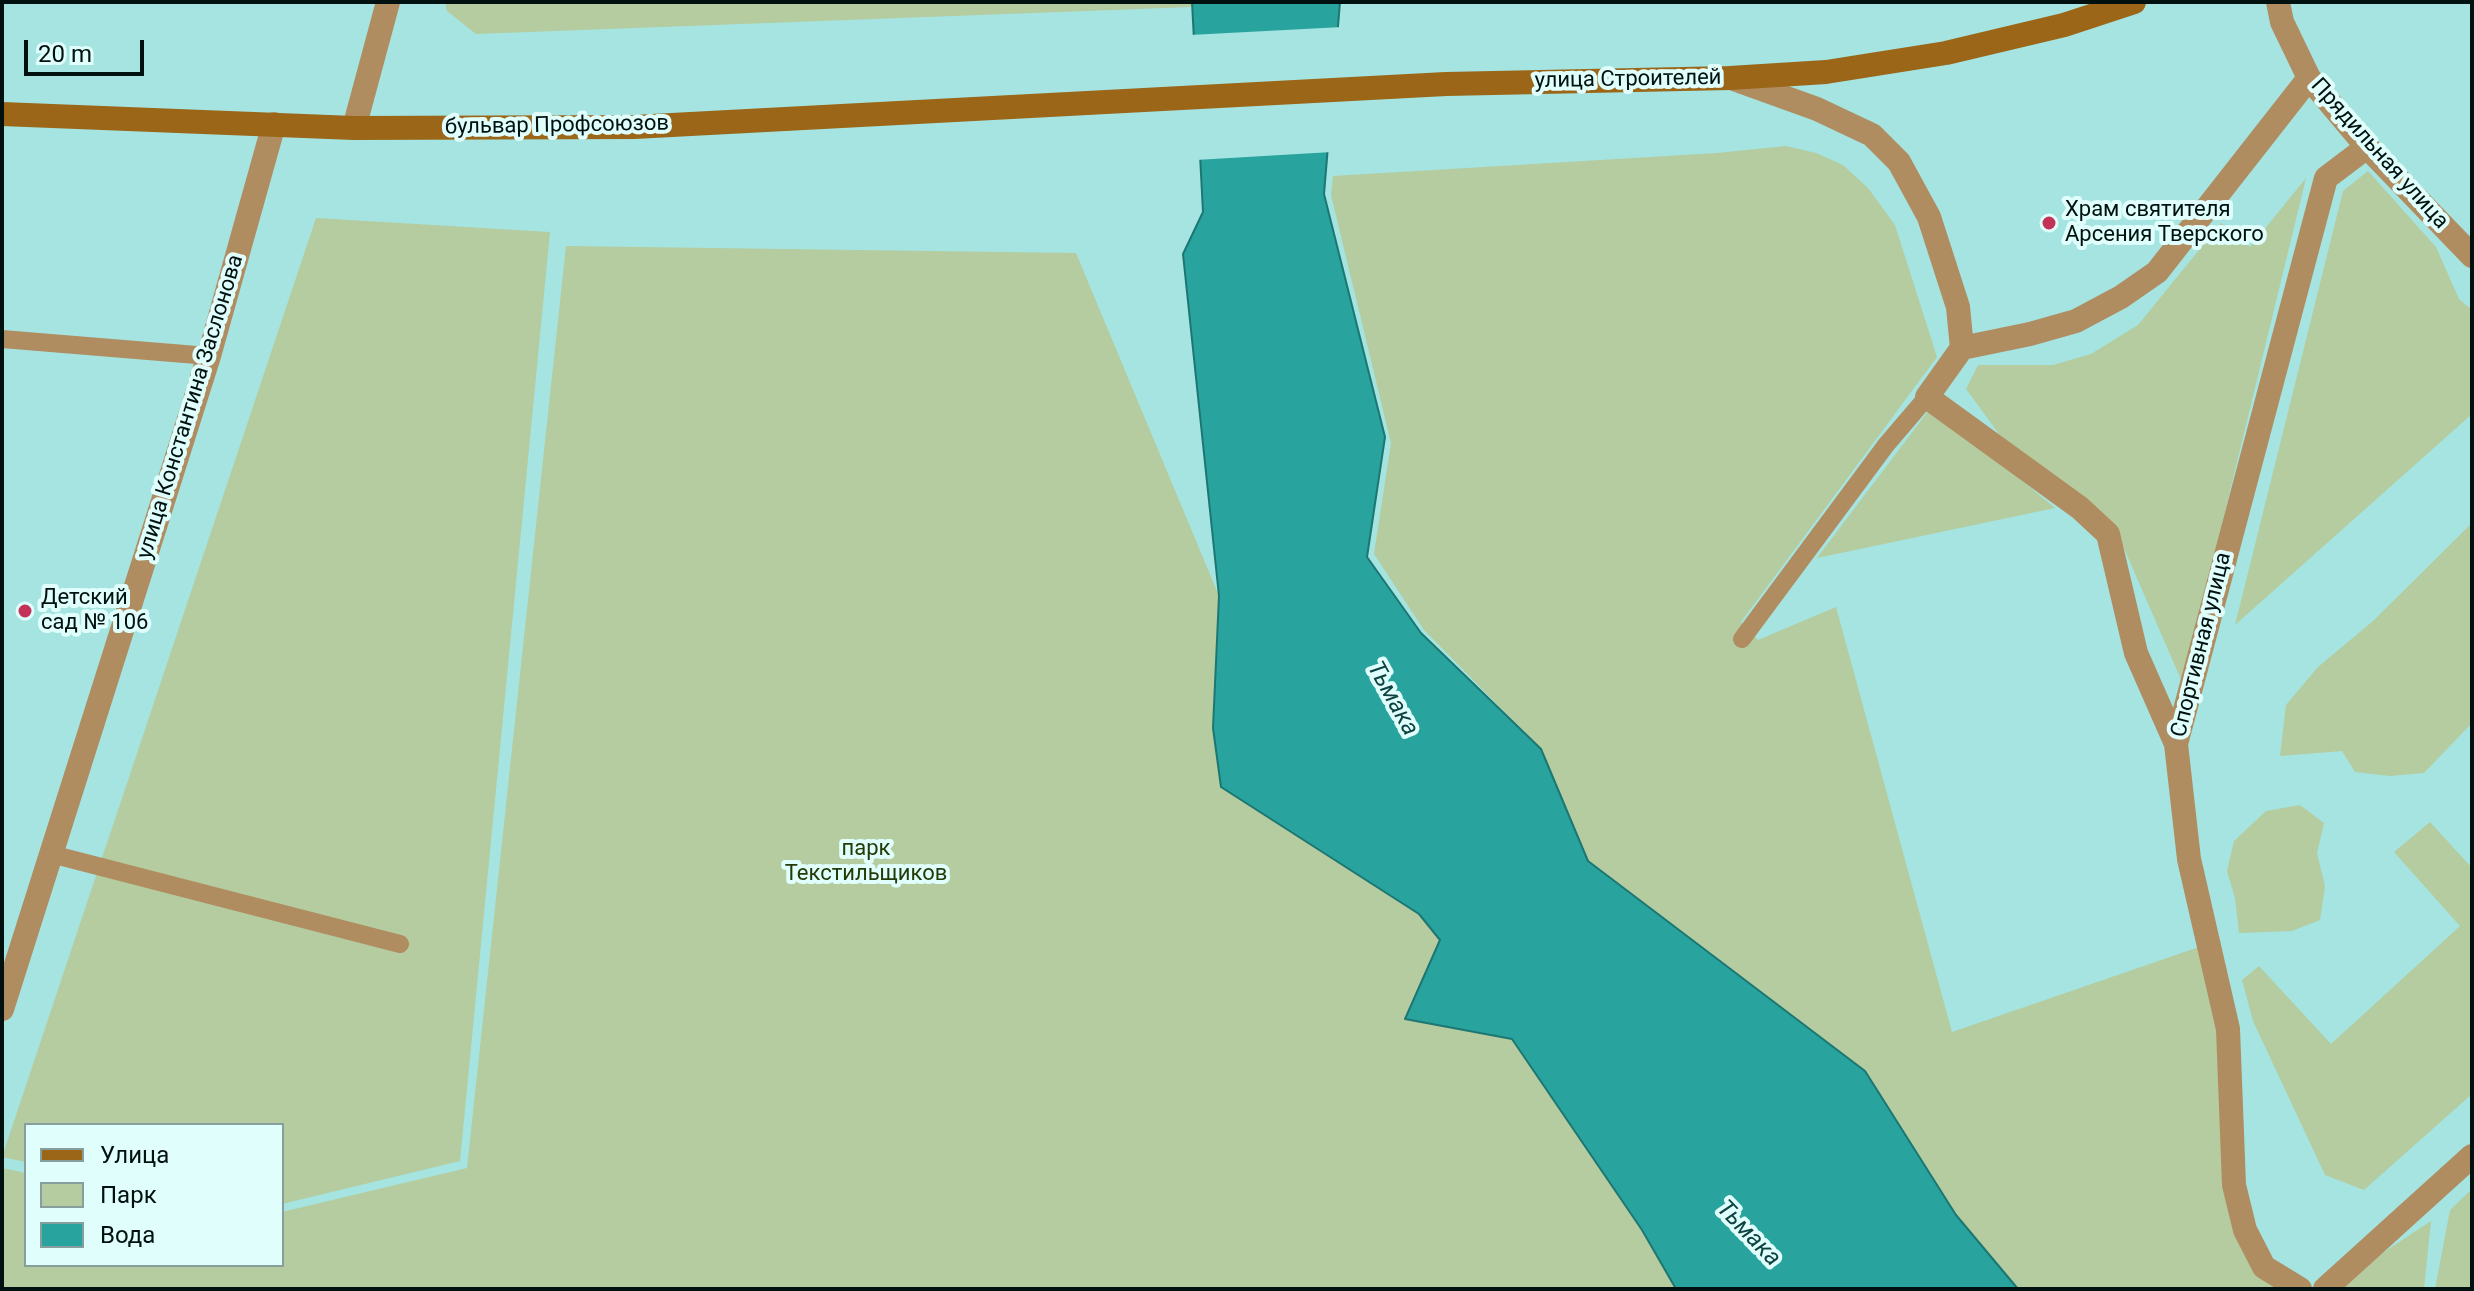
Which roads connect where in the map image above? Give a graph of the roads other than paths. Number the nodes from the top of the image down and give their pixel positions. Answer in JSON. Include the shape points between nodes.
{"nodes":[{"id":1,"x":388,"y":2,"type":"edge"},
{"id":2,"x":2134,"y":2,"type":"edge"},
{"id":3,"x":2278,"y":2,"type":"edge"},
{"id":4,"x":1730,"y":78,"type":"junction"},
{"id":5,"x":2309,"y":78,"type":"junction"},
{"id":6,"x":1112,"y":100,"type":"joint"},
{"id":7,"x":2,"y":114,"type":"edge"},
{"id":8,"x":274,"y":124,"type":"junction"},
{"id":9,"x":354,"y":128,"type":"junction"},
{"id":10,"x":2367,"y":147,"type":"junction"},
{"id":11,"x":2472,"y":256,"type":"edge"},
{"id":12,"x":2,"y":339,"type":"edge"},
{"id":13,"x":1962,"y":348,"type":"junction"},
{"id":14,"x":209,"y":356,"type":"junction"},
{"id":15,"x":1927,"y":397,"type":"junction"},
{"id":16,"x":1742,"y":639,"type":"dead end"},
{"id":17,"x":2176,"y":744,"type":"junction"},
{"id":18,"x":51,"y":854,"type":"junction"},
{"id":19,"x":400,"y":944,"type":"dead end"},
{"id":20,"x":2,"y":1009,"type":"edge"},
{"id":21,"x":2472,"y":1156,"type":"edge"},
{"id":22,"x":2300,"y":1289,"type":"edge"},
{"id":23,"x":2325,"y":1289,"type":"edge"}],
"edges":[{"from":1,"to":9,"type":"street"},
{"from":2,"to":4,"type":"main road","name":"улица Строителей","via":[[1946,53],[1826,72]]},
{"from":3,"to":5,"type":"street","name":"Прядильная улица"},
{"from":4,"to":6,"type":"main road","name":"улица Строителей","via":[[1446,84]]},
{"from":4,"to":13,"type":"street","via":[[1872,135],[1899,162],[1929,217],[1958,307]]},
{"from":5,"to":10,"type":"street","name":"Прядильная улица"},
{"from":5,"to":13,"type":"street","via":[[2157,272],[2076,321]]},
{"from":6,"to":9,"type":"main road","name":"бульвар Профсоюзов","via":[[634,127]]},
{"from":7,"to":8,"type":"main road","name":"бульвар Профсоюзов"},
{"from":8,"to":9,"type":"main road","name":"бульвар Профсоюзов"},
{"from":8,"to":14,"type":"street","name":"улица Константина Заслонова"},
{"from":10,"to":11,"type":"street","name":"Прядильная улица"},
{"from":10,"to":17,"type":"street","name":"Спортивная улица","via":[[2326,178]]},
{"from":12,"to":14,"type":"lane"},
{"from":13,"to":15,"type":"street"},
{"from":14,"to":18,"type":"street","name":"улица Константина Заслонова"},
{"from":15,"to":16,"type":"lane"},
{"from":15,"to":17,"type":"street","via":[[2108,534],[2136,653]]},
{"from":17,"to":22,"type":"street","name":"Спортивная улица","via":[[2189,859],[2228,1029],[2234,1185],[2245,1230],[2264,1267]]},
{"from":18,"to":19,"type":"lane"},
{"from":18,"to":20,"type":"street","name":"улица Константина Заслонова"},
{"from":21,"to":23,"type":"street"}]}
